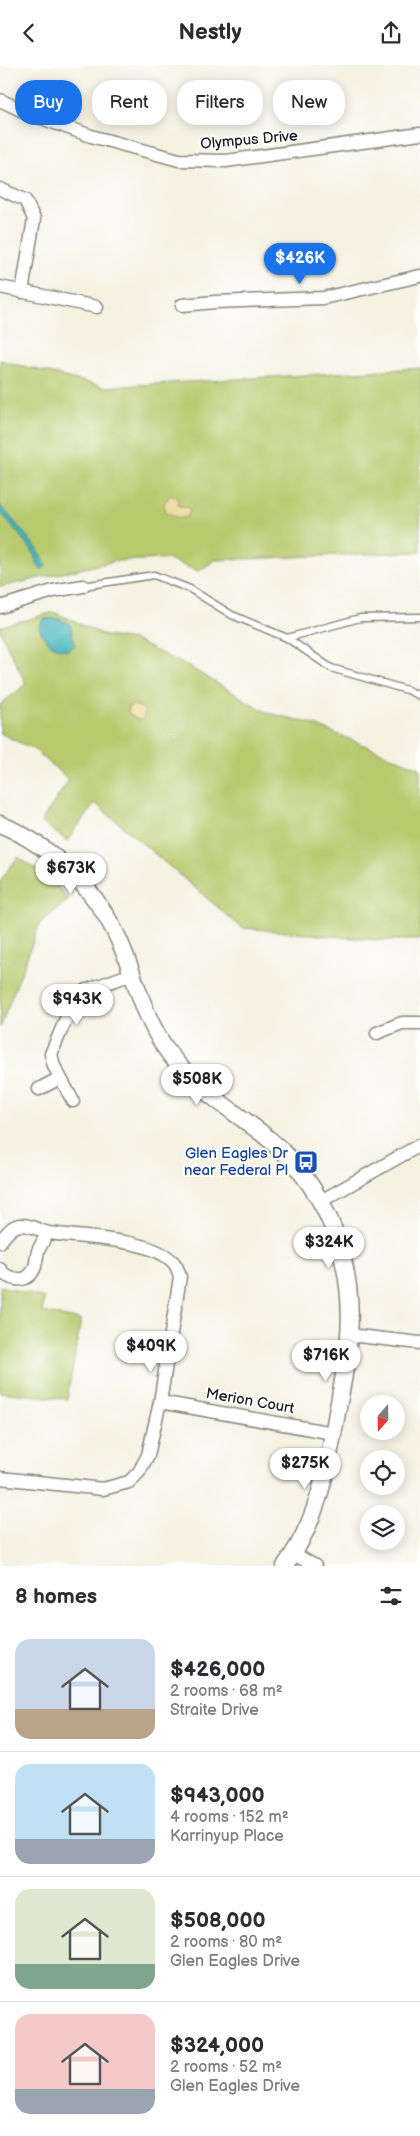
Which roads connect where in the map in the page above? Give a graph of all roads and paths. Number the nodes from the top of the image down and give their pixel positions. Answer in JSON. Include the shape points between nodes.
{"nodes":[{"id":1,"x":0,"y":100,"type":"edge"},
{"id":2,"x":420,"y":134,"type":"edge"},
{"id":3,"x":0,"y":189,"type":"edge"},
{"id":4,"x":420,"y":276,"type":"edge"},
{"id":5,"x":0,"y":287,"type":"edge"},
{"id":6,"x":22,"y":292,"type":"junction"},
{"id":7,"x":182,"y":305,"type":"dead end"},
{"id":8,"x":97,"y":307,"type":"dead end"},
{"id":9,"x":83,"y":586,"type":"joint"},
{"id":10,"x":0,"y":607,"type":"edge"},
{"id":11,"x":420,"y":617,"type":"edge"},
{"id":12,"x":287,"y":638,"type":"junction"},
{"id":13,"x":420,"y":696,"type":"edge"},
{"id":14,"x":0,"y":824,"type":"edge"},
{"id":15,"x":132,"y":974,"type":"junction"},
{"id":16,"x":420,"y":1023,"type":"edge"},
{"id":17,"x":377,"y":1033,"type":"dead end"},
{"id":18,"x":60,"y":1078,"type":"junction"},
{"id":19,"x":39,"y":1089,"type":"dead end"},
{"id":20,"x":73,"y":1101,"type":"dead end"},
{"id":21,"x":420,"y":1145,"type":"edge"},
{"id":22,"x":321,"y":1201,"type":"junction"},
{"id":23,"x":47,"y":1233,"type":"junction"},
{"id":24,"x":0,"y":1242,"type":"edge"},
{"id":25,"x":0,"y":1269,"type":"edge"},
{"id":26,"x":349,"y":1335,"type":"junction"},
{"id":27,"x":420,"y":1343,"type":"edge"},
{"id":28,"x":160,"y":1402,"type":"junction"},
{"id":29,"x":333,"y":1433,"type":"junction"},
{"id":30,"x":0,"y":1478,"type":"edge"},
{"id":31,"x":290,"y":1560,"type":"edge"},
{"id":32,"x":315,"y":1566,"type":"edge"}],
"edges":[{"from":1,"to":2,"type":"street","name":"Olympus Drive","via":[[91,137],[179,160],[226,161]]},
{"from":3,"to":6,"type":"street","via":[[25,199],[34,219]]},
{"from":4,"to":7,"type":"street","via":[[323,298]]},
{"from":5,"to":6,"type":"street"},
{"from":6,"to":8,"type":"street"},
{"from":9,"to":10,"type":"street","via":[[53,591]]},
{"from":9,"to":12,"type":"lane","via":[[154,575],[190,589],[232,615]]},
{"from":11,"to":12,"type":"lane","via":[[360,618]]},
{"from":12,"to":13,"type":"lane","via":[[331,668]]},
{"from":14,"to":15,"type":"street","via":[[42,848],[79,880],[104,912]]},
{"from":15,"to":18,"type":"street","via":[[87,990],[73,1002],[51,1054]]},
{"from":15,"to":22,"type":"street","via":[[152,1027],[179,1066],[210,1097],[274,1143]]},
{"from":16,"to":17,"type":"street","via":[[402,1023]]},
{"from":18,"to":19,"type":"street"},
{"from":18,"to":20,"type":"street"},
{"from":21,"to":22,"type":"street"},
{"from":22,"to":26,"type":"street","via":[[334,1226],[343,1255],[350,1295]]},
{"from":23,"to":24,"type":"street","via":[[32,1226],[18,1225]]},
{"from":23,"to":25,"type":"street","via":[[33,1271],[27,1277],[12,1278]]},
{"from":23,"to":28,"type":"street","via":[[148,1247],[176,1265],[180,1277]]},
{"from":26,"to":27,"type":"street"},
{"from":26,"to":29,"type":"street"},
{"from":28,"to":29,"type":"street","name":"Merion Court"},
{"from":28,"to":30,"type":"street","via":[[148,1455],[129,1482],[102,1489]]},
{"from":29,"to":31,"type":"street","via":[[318,1501]]},
{"from":31,"to":32,"type":"street"}]}
